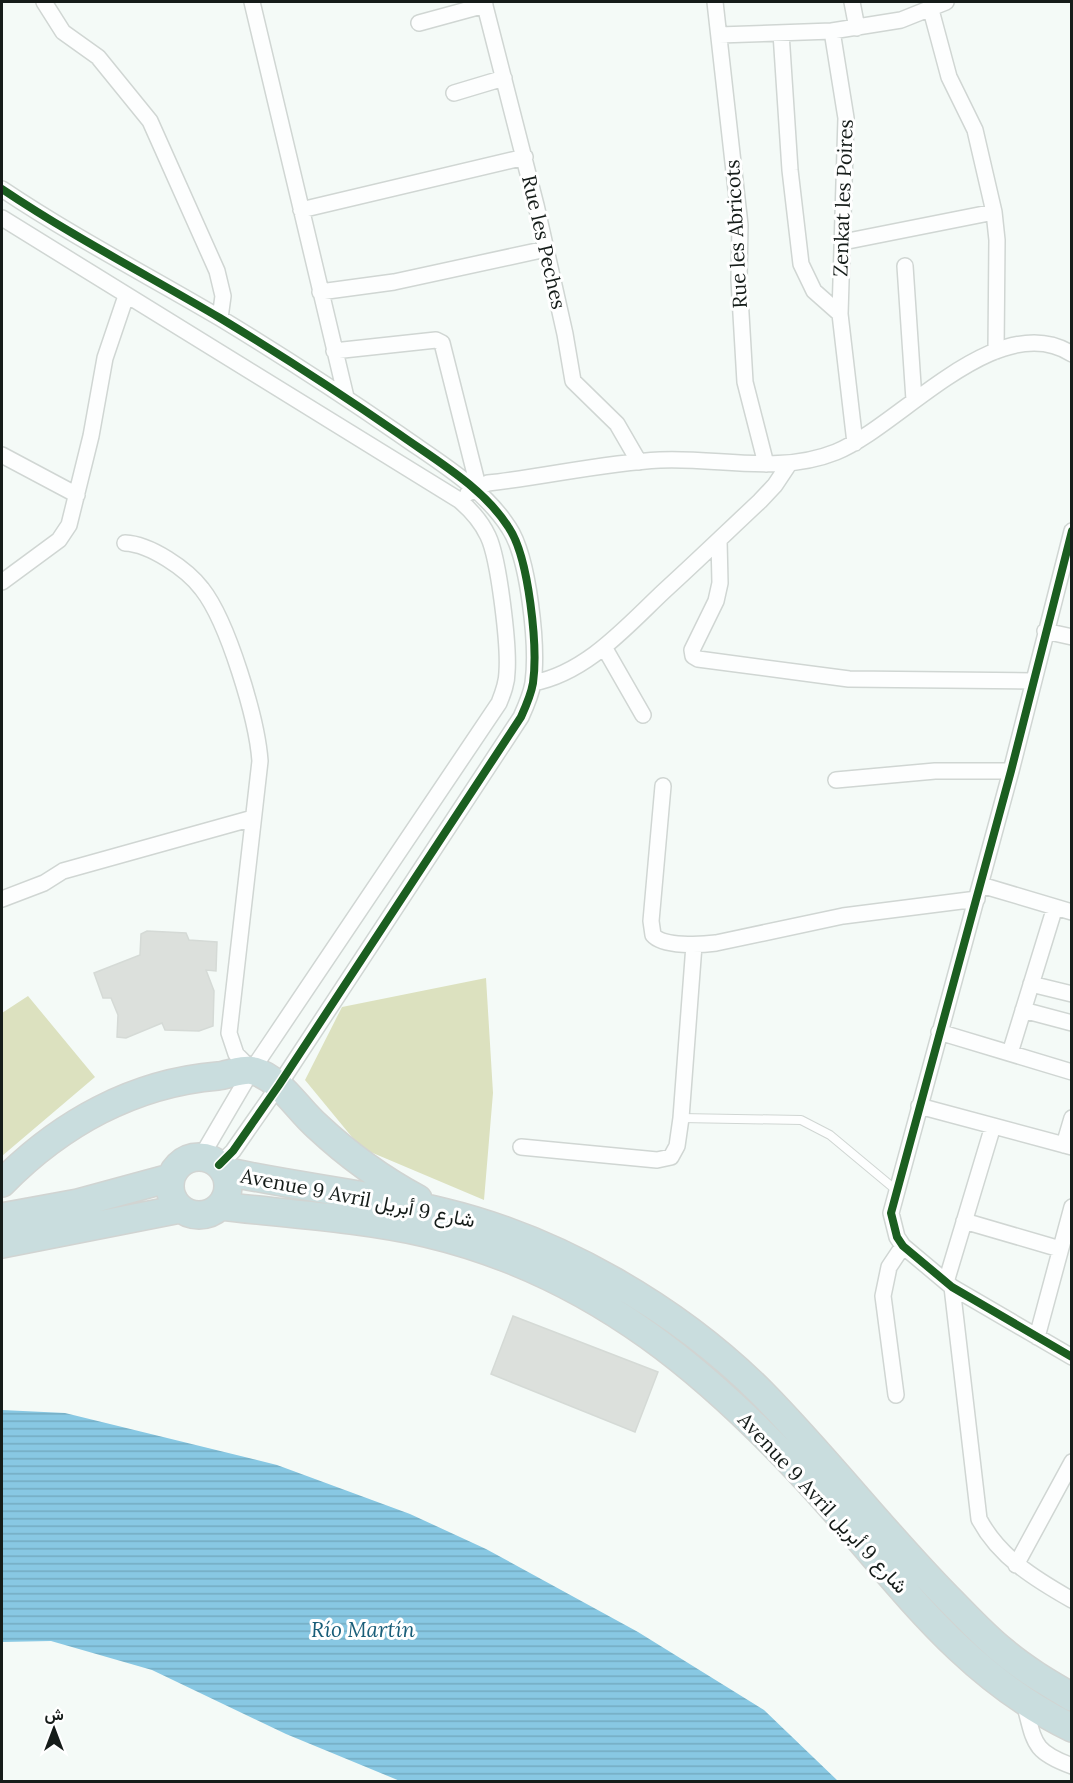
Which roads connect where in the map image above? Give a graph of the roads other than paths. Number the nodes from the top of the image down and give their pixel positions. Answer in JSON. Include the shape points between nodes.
{"nodes":[{"id":1,"x":44,"y":2,"type":"edge"},
{"id":2,"x":252,"y":2,"type":"edge"},
{"id":3,"x":715,"y":2,"type":"edge"},
{"id":4,"x":852,"y":2,"type":"edge"},
{"id":5,"x":946,"y":2,"type":"edge"},
{"id":6,"x":484,"y":3,"type":"edge"},
{"id":7,"x":931,"y":10,"type":"junction"},
{"id":8,"x":419,"y":23,"type":"dead end"},
{"id":9,"x":857,"y":28,"type":"junction"},
{"id":10,"x":832,"y":31,"type":"junction"},
{"id":11,"x":781,"y":33,"type":"junction"},
{"id":12,"x":719,"y":35,"type":"junction"},
{"id":13,"x":504,"y":78,"type":"junction"},
{"id":14,"x":454,"y":93,"type":"dead end"},
{"id":15,"x":525,"y":157,"type":"junction"},
{"id":16,"x":2,"y":189,"type":"edge"},
{"id":17,"x":302,"y":210,"type":"junction"},
{"id":18,"x":994,"y":212,"type":"junction"},
{"id":19,"x":2,"y":218,"type":"edge"},
{"id":20,"x":843,"y":242,"type":"junction"},
{"id":21,"x":546,"y":249,"type":"junction"},
{"id":22,"x":905,"y":266,"type":"dead end"},
{"id":23,"x":320,"y":292,"type":"junction"},
{"id":24,"x":126,"y":296,"type":"junction"},
{"id":25,"x":840,"y":314,"type":"junction"},
{"id":26,"x":220,"y":318,"type":"junction"},
{"id":27,"x":334,"y":351,"type":"junction"},
{"id":28,"x":996,"y":351,"type":"junction"},
{"id":29,"x":1071,"y":354,"type":"edge"},
{"id":30,"x":346,"y":397,"type":"junction"},
{"id":31,"x":914,"y":400,"type":"junction"},
{"id":32,"x":855,"y":443,"type":"junction"},
{"id":33,"x":4,"y":460,"type":"edge"},
{"id":34,"x":639,"y":462,"type":"junction"},
{"id":35,"x":766,"y":464,"type":"junction"},
{"id":36,"x":789,"y":464,"type":"junction"},
{"id":37,"x":476,"y":487,"type":"junction"},
{"id":38,"x":77,"y":495,"type":"junction"},
{"id":39,"x":459,"y":500,"type":"junction"},
{"id":40,"x":1071,"y":531,"type":"edge"},
{"id":41,"x":719,"y":540,"type":"junction"},
{"id":42,"x":125,"y":543,"type":"dead end"},
{"id":43,"x":2,"y":582,"type":"edge"},
{"id":44,"x":1046,"y":631,"type":"junction"},
{"id":45,"x":1071,"y":637,"type":"edge"},
{"id":46,"x":604,"y":647,"type":"junction"},
{"id":47,"x":1032,"y":681,"type":"junction"},
{"id":48,"x":533,"y":683,"type":"junction"},
{"id":49,"x":643,"y":715,"type":"dead end"},
{"id":50,"x":1011,"y":771,"type":"junction"},
{"id":51,"x":836,"y":780,"type":"dead end"},
{"id":52,"x":663,"y":786,"type":"dead end"},
{"id":53,"x":253,"y":818,"type":"junction"},
{"id":54,"x":979,"y":892,"type":"junction"},
{"id":55,"x":2,"y":899,"type":"edge"},
{"id":56,"x":1055,"y":907,"type":"junction"},
{"id":57,"x":1071,"y":912,"type":"edge"},
{"id":58,"x":694,"y":945,"type":"junction"},
{"id":59,"x":1031,"y":984,"type":"junction"},
{"id":60,"x":1071,"y":994,"type":"edge"},
{"id":61,"x":1023,"y":1010,"type":"junction"},
{"id":62,"x":1071,"y":1023,"type":"edge"},
{"id":63,"x":939,"y":1032,"type":"junction"},
{"id":64,"x":1010,"y":1053,"type":"junction"},
{"id":65,"x":252,"y":1070,"type":"junction"},
{"id":66,"x":1071,"y":1072,"type":"edge"},
{"id":67,"x":279,"y":1085,"type":"junction"},
{"id":68,"x":919,"y":1106,"type":"junction"},
{"id":69,"x":681,"y":1118,"type":"junction"},
{"id":70,"x":1071,"y":1118,"type":"edge"},
{"id":71,"x":993,"y":1126,"type":"junction"},
{"id":72,"x":1068,"y":1146,"type":"edge"},
{"id":73,"x":520,"y":1148,"type":"dead end"},
{"id":74,"x":215,"y":1164,"type":"junction"},
{"id":75,"x":170,"y":1178,"type":"junction"},
{"id":76,"x":2,"y":1183,"type":"edge"},
{"id":77,"x":894,"y":1196,"type":"junction"},
{"id":78,"x":220,"y":1206,"type":"junction"},
{"id":79,"x":1071,"y":1207,"type":"edge"},
{"id":80,"x":180,"y":1209,"type":"junction"},
{"id":81,"x":442,"y":1212,"type":"junction"},
{"id":82,"x":2,"y":1217,"type":"edge"},
{"id":83,"x":964,"y":1221,"type":"junction"},
{"id":84,"x":2,"y":1244,"type":"edge"},
{"id":85,"x":903,"y":1246,"type":"junction"},
{"id":86,"x":1060,"y":1249,"type":"junction"},
{"id":87,"x":949,"y":1284,"type":"junction"},
{"id":88,"x":1037,"y":1337,"type":"junction"},
{"id":89,"x":1071,"y":1357,"type":"edge"},
{"id":90,"x":896,"y":1395,"type":"dead end"},
{"id":91,"x":1071,"y":1462,"type":"edge"},
{"id":92,"x":1016,"y":1564,"type":"junction"},
{"id":93,"x":1071,"y":1600,"type":"edge"},
{"id":94,"x":1071,"y":1697,"type":"edge"},
{"id":95,"x":1024,"y":1703,"type":"junction"},
{"id":96,"x":1071,"y":1728,"type":"edge"},
{"id":97,"x":1071,"y":1766,"type":"edge"}],
"edges":[{"from":1,"to":26,"type":"street","via":[[63,32],[98,57],[150,121],[217,271],[223,296]]},
{"from":2,"to":17,"type":"street"},
{"from":3,"to":12,"type":"street","name":"Rue les Abricots"},
{"from":4,"to":9,"type":"street"},
{"from":5,"to":7,"type":"street"},
{"from":6,"to":8,"type":"street"},
{"from":6,"to":13,"type":"street","name":"Rue les Peches"},
{"from":7,"to":9,"type":"street"},
{"from":7,"to":18,"type":"street","via":[[949,77],[975,130]]},
{"from":9,"to":10,"type":"street"},
{"from":10,"to":11,"type":"street"},
{"from":10,"to":20,"type":"street","name":"Zenkat les Poires","via":[[846,118]]},
{"from":11,"to":12,"type":"street"},
{"from":11,"to":25,"type":"street","via":[[801,264],[814,291]]},
{"from":12,"to":35,"type":"street","name":"Rue les Abricots","via":[[740,225],[745,382]]},
{"from":13,"to":14,"type":"street"},
{"from":13,"to":15,"type":"street","name":"Rue les Peches"},
{"from":15,"to":17,"type":"street"},
{"from":15,"to":21,"type":"street","name":"Rue les Peches"},
{"from":16,"to":26,"type":"street","via":[[63,230]]},
{"from":17,"to":23,"type":"street"},
{"from":18,"to":20,"type":"street"},
{"from":18,"to":28,"type":"street"},
{"from":19,"to":24,"type":"street"},
{"from":20,"to":25,"type":"street","name":"Zenkat les Poires"},
{"from":21,"to":23,"type":"street","via":[[404,280]]},
{"from":21,"to":34,"type":"street","name":"Rue les Peches","via":[[573,381],[617,424]]},
{"from":22,"to":31,"type":"street"},
{"from":23,"to":27,"type":"street"},
{"from":24,"to":38,"type":"street","via":[[105,357]]},
{"from":24,"to":39,"type":"street"},
{"from":25,"to":32,"type":"street","name":"Zenkat les Poires"},
{"from":26,"to":30,"type":"street"},
{"from":27,"to":30,"type":"street"},
{"from":27,"to":37,"type":"street","via":[[436,340],[442,343]]},
{"from":28,"to":29,"type":"street","via":[[1017,345],[1046,344]]},
{"from":28,"to":31,"type":"street","via":[[962,367]]},
{"from":30,"to":37,"type":"street"},
{"from":31,"to":32,"type":"street"},
{"from":32,"to":36,"type":"street"},
{"from":33,"to":38,"type":"street"},
{"from":34,"to":35,"type":"street"},
{"from":34,"to":37,"type":"street"},
{"from":35,"to":36,"type":"street"},
{"from":36,"to":41,"type":"street","via":[[775,485]]},
{"from":37,"to":39,"type":"street"},
{"from":37,"to":48,"type":"street","via":[[517,540],[534,639]]},
{"from":38,"to":43,"type":"street","via":[[69,525],[59,540]]},
{"from":39,"to":65,"type":"street","via":[[480,522],[493,551],[508,659],[505,688],[499,703]]},
{"from":40,"to":44,"type":"street"},
{"from":41,"to":46,"type":"street"},
{"from":41,"to":47,"type":"street","via":[[720,583],[716,601],[692,650],[698,659],[849,679]]},
{"from":42,"to":53,"type":"street","via":[[147,547],[195,581],[218,618],[256,732],[260,761]]},
{"from":44,"to":45,"type":"street"},
{"from":44,"to":47,"type":"street"},
{"from":46,"to":48,"type":"street","via":[[574,668]]},
{"from":46,"to":49,"type":"street"},
{"from":47,"to":50,"type":"street"},
{"from":48,"to":67,"type":"street","via":[[521,717]]},
{"from":50,"to":51,"type":"street","via":[[936,771]]},
{"from":50,"to":54,"type":"street"},
{"from":52,"to":58,"type":"street","via":[[651,929],[661,941]]},
{"from":53,"to":55,"type":"street","via":[[63,871],[44,884]]},
{"from":53,"to":65,"type":"street","via":[[229,1033],[236,1054]]},
{"from":54,"to":56,"type":"street"},
{"from":54,"to":58,"type":"street"},
{"from":54,"to":63,"type":"street"},
{"from":56,"to":57,"type":"street"},
{"from":56,"to":59,"type":"street"},
{"from":58,"to":69,"type":"street"},
{"from":59,"to":60,"type":"street"},
{"from":59,"to":61,"type":"street"},
{"from":61,"to":62,"type":"street"},
{"from":61,"to":64,"type":"street"},
{"from":63,"to":64,"type":"street"},
{"from":63,"to":68,"type":"street"},
{"from":64,"to":66,"type":"street"},
{"from":65,"to":67,"type":"highway"},
{"from":65,"to":74,"type":"street"},
{"from":65,"to":76,"type":"highway","via":[[172,1084],[110,1104],[51,1138]]},
{"from":67,"to":74,"type":"street","via":[[233,1151]]},
{"from":67,"to":81,"type":"highway","via":[[316,1126],[350,1155],[389,1183]]},
{"from":68,"to":71,"type":"street"},
{"from":68,"to":77,"type":"street"},
{"from":69,"to":73,"type":"street","via":[[675,1152],[665,1160]]},
{"from":69,"to":77,"type":"lane","via":[[801,1120],[830,1135]]},
{"from":70,"to":72,"type":"street"},
{"from":71,"to":72,"type":"street"},
{"from":71,"to":83,"type":"street"},
{"from":74,"to":75,"type":"highway","via":[[182,1162]]},
{"from":74,"to":78,"type":"highway","name":"Avenue 9 Avril شارع 9 أبريل","via":[[228,1185]]},
{"from":74,"to":81,"type":"highway","name":"Avenue 9 Avril شارع 9 أبريل"},
{"from":75,"to":80,"type":"highway","via":[[172,1198]]},
{"from":75,"to":82,"type":"highway","via":[[78,1203]]},
{"from":77,"to":85,"type":"street","via":[[893,1226]]},
{"from":78,"to":80,"type":"highway","name":"Avenue 9 Avril شارع 9 أبريل","via":[[201,1215]]},
{"from":78,"to":95,"type":"highway","name":"Avenue 9 Avril شارع 9 أبريل","via":[[344,1219],[428,1234],[502,1256],[579,1291],[670,1349],[748,1419],[949,1640]]},
{"from":79,"to":86,"type":"street"},
{"from":80,"to":84,"type":"highway","name":"Avenue 9 Avril شارع 9 أبريل"},
{"from":81,"to":94,"type":"highway","name":"Avenue 9 Avril شارع 9 أبريل","via":[[545,1247],[594,1271],[685,1326],[764,1395],[911,1560],[1001,1650]]},
{"from":83,"to":86,"type":"street"},
{"from":83,"to":87,"type":"street"},
{"from":85,"to":87,"type":"street"},
{"from":85,"to":90,"type":"street","via":[[889,1267],[883,1296]]},
{"from":86,"to":88,"type":"street"},
{"from":87,"to":88,"type":"street"},
{"from":87,"to":92,"type":"street","via":[[978,1519]]},
{"from":88,"to":89,"type":"street"},
{"from":91,"to":92,"type":"street"},
{"from":92,"to":93,"type":"street"},
{"from":95,"to":96,"type":"highway","name":"Avenue 9 Avril شارع 9 أبريل"},
{"from":95,"to":97,"type":"street","via":[[1036,1745],[1050,1758]]}]}
